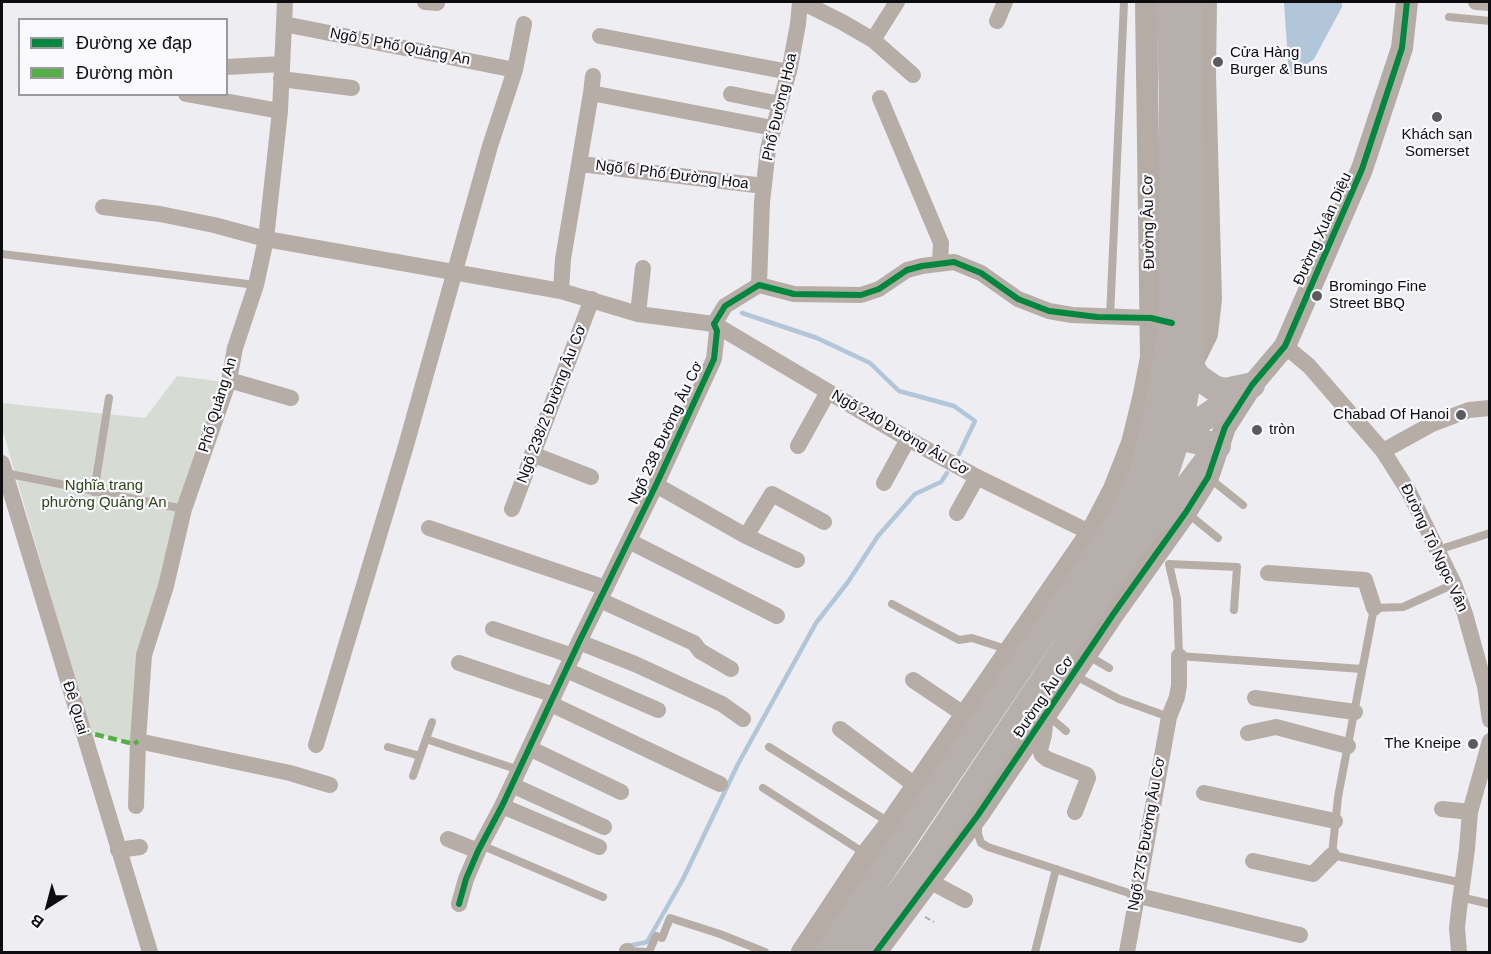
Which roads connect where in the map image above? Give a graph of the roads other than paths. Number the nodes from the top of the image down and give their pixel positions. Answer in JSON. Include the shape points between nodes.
{"nodes":[{"id":1,"x":285,"y":2,"type":"edge"},
{"id":2,"x":801,"y":2,"type":"edge"},
{"id":3,"x":897,"y":2,"type":"edge"},
{"id":4,"x":1005,"y":2,"type":"edge"},
{"id":5,"x":1124,"y":2,"type":"edge"},
{"id":6,"x":1146,"y":2,"type":"edge"},
{"id":7,"x":1169,"y":2,"type":"edge"},
{"id":8,"x":1188,"y":2,"type":"edge"},
{"id":9,"x":1206,"y":2,"type":"edge"},
{"id":10,"x":1407,"y":2,"type":"edge"},
{"id":11,"x":1476,"y":2,"type":"edge"},
{"id":12,"x":1490,"y":3,"type":"edge"},
{"id":13,"x":1449,"y":17,"type":"dead end"},
{"id":14,"x":997,"y":21,"type":"dead end"},
{"id":15,"x":1490,"y":21,"type":"edge"},
{"id":16,"x":284,"y":24,"type":"junction"},
{"id":17,"x":524,"y":24,"type":"dead end"},
{"id":18,"x":600,"y":36,"type":"dead end"},
{"id":19,"x":873,"y":40,"type":"junction"},
{"id":20,"x":1180,"y":42,"type":"junction"},
{"id":21,"x":228,"y":67,"type":"edge"},
{"id":22,"x":516,"y":70,"type":"junction"},
{"id":23,"x":281,"y":71,"type":"junction"},
{"id":24,"x":789,"y":72,"type":"junction"},
{"id":25,"x":913,"y":75,"type":"dead end"},
{"id":26,"x":352,"y":88,"type":"dead end"},
{"id":27,"x":731,"y":94,"type":"dead end"},
{"id":28,"x":197,"y":96,"type":"edge"},
{"id":29,"x":880,"y":98,"type":"dead end"},
{"id":30,"x":780,"y":104,"type":"junction"},
{"id":31,"x":279,"y":111,"type":"junction"},
{"id":32,"x":773,"y":128,"type":"junction"},
{"id":33,"x":580,"y":164,"type":"junction"},
{"id":34,"x":764,"y":186,"type":"junction"},
{"id":35,"x":103,"y":207,"type":"dead end"},
{"id":36,"x":266,"y":239,"type":"junction"},
{"id":37,"x":2,"y":254,"type":"edge"},
{"id":38,"x":940,"y":263,"type":"junction"},
{"id":39,"x":643,"y":268,"type":"dead end"},
{"id":40,"x":456,"y":272,"type":"junction"},
{"id":41,"x":256,"y":285,"type":"junction"},
{"id":42,"x":759,"y":285,"type":"junction"},
{"id":43,"x":561,"y":291,"type":"junction"},
{"id":44,"x":592,"y":299,"type":"junction"},
{"id":45,"x":638,"y":314,"type":"junction"},
{"id":46,"x":1110,"y":317,"type":"junction"},
{"id":47,"x":1162,"y":320,"type":"junction"},
{"id":48,"x":714,"y":324,"type":"junction"},
{"id":49,"x":1285,"y":346,"type":"junction"},
{"id":50,"x":1191,"y":366,"type":"junction"},
{"id":51,"x":229,"y":380,"type":"junction"},
{"id":52,"x":1252,"y":385,"type":"junction"},
{"id":53,"x":828,"y":392,"type":"junction"},
{"id":54,"x":109,"y":398,"type":"dead end"},
{"id":55,"x":291,"y":398,"type":"dead end"},
{"id":56,"x":1490,"y":408,"type":"edge"},
{"id":57,"x":1152,"y":431,"type":"junction"},
{"id":58,"x":1178,"y":436,"type":"junction"},
{"id":59,"x":908,"y":439,"type":"junction"},
{"id":60,"x":798,"y":446,"type":"dead end"},
{"id":61,"x":1218,"y":446,"type":"junction"},
{"id":62,"x":1383,"y":451,"type":"junction"},
{"id":63,"x":532,"y":454,"type":"junction"},
{"id":64,"x":3,"y":468,"type":"edge"},
{"id":65,"x":591,"y":477,"type":"dead end"},
{"id":66,"x":977,"y":477,"type":"junction"},
{"id":67,"x":1208,"y":477,"type":"junction"},
{"id":68,"x":884,"y":483,"type":"dead end"},
{"id":69,"x":656,"y":485,"type":"junction"},
{"id":70,"x":94,"y":492,"type":"junction"},
{"id":71,"x":1243,"y":505,"type":"dead end"},
{"id":72,"x":184,"y":509,"type":"junction"},
{"id":73,"x":512,"y":509,"type":"dead end"},
{"id":74,"x":1186,"y":512,"type":"junction"},
{"id":75,"x":957,"y":513,"type":"dead end"},
{"id":76,"x":824,"y":522,"type":"dead end"},
{"id":77,"x":429,"y":528,"type":"dead end"},
{"id":78,"x":1091,"y":533,"type":"junction"},
{"id":79,"x":1490,"y":533,"type":"edge"},
{"id":80,"x":746,"y":536,"type":"junction"},
{"id":81,"x":1218,"y":538,"type":"dead end"},
{"id":82,"x":629,"y":541,"type":"junction"},
{"id":83,"x":1157,"y":547,"type":"junction"},
{"id":84,"x":1438,"y":550,"type":"junction"},
{"id":85,"x":797,"y":560,"type":"dead end"},
{"id":86,"x":1268,"y":573,"type":"dead end"},
{"id":87,"x":1454,"y":584,"type":"junction"},
{"id":88,"x":603,"y":594,"type":"junction"},
{"id":89,"x":892,"y":604,"type":"dead end"},
{"id":90,"x":1374,"y":608,"type":"junction"},
{"id":91,"x":1234,"y":610,"type":"dead end"},
{"id":92,"x":777,"y":616,"type":"dead end"},
{"id":93,"x":493,"y":629,"type":"dead end"},
{"id":94,"x":1009,"y":650,"type":"junction"},
{"id":95,"x":1087,"y":655,"type":"junction"},
{"id":96,"x":573,"y":656,"type":"junction"},
{"id":97,"x":1179,"y":656,"type":"junction"},
{"id":98,"x":459,"y":663,"type":"dead end"},
{"id":99,"x":1109,"y":668,"type":"dead end"},
{"id":100,"x":731,"y":669,"type":"dead end"},
{"id":101,"x":1362,"y":669,"type":"junction"},
{"id":102,"x":1073,"y":675,"type":"junction"},
{"id":103,"x":913,"y":680,"type":"dead end"},
{"id":104,"x":1255,"y":698,"type":"dead end"},
{"id":105,"x":553,"y":700,"type":"junction"},
{"id":106,"x":658,"y":711,"type":"dead end"},
{"id":107,"x":1355,"y":712,"type":"junction"},
{"id":108,"x":1046,"y":714,"type":"junction"},
{"id":109,"x":965,"y":715,"type":"junction"},
{"id":110,"x":1169,"y":717,"type":"junction"},
{"id":111,"x":743,"y":719,"type":"dead end"},
{"id":112,"x":1490,"y":720,"type":"edge"},
{"id":113,"x":432,"y":722,"type":"dead end"},
{"id":114,"x":840,"y":729,"type":"dead end"},
{"id":115,"x":1066,"y":731,"type":"dead end"},
{"id":116,"x":1248,"y":734,"type":"dead end"},
{"id":117,"x":426,"y":739,"type":"junction"},
{"id":118,"x":138,"y":741,"type":"junction"},
{"id":119,"x":1490,"y":741,"type":"edge"},
{"id":120,"x":316,"y":745,"type":"dead end"},
{"id":121,"x":1348,"y":746,"type":"junction"},
{"id":122,"x":388,"y":747,"type":"dead end"},
{"id":123,"x":769,"y":747,"type":"dead end"},
{"id":124,"x":529,"y":748,"type":"junction"},
{"id":125,"x":420,"y":756,"type":"junction"},
{"id":126,"x":413,"y":776,"type":"dead end"},
{"id":127,"x":515,"y":777,"type":"junction"},
{"id":128,"x":720,"y":784,"type":"dead end"},
{"id":129,"x":330,"y":785,"type":"dead end"},
{"id":130,"x":916,"y":786,"type":"junction"},
{"id":131,"x":763,"y":788,"type":"dead end"},
{"id":132,"x":621,"y":792,"type":"dead end"},
{"id":133,"x":1204,"y":793,"type":"dead end"},
{"id":134,"x":136,"y":806,"type":"dead end"},
{"id":135,"x":502,"y":806,"type":"junction"},
{"id":136,"x":1442,"y":808,"type":"dead end"},
{"id":137,"x":1076,"y":812,"type":"dead end"},
{"id":138,"x":1470,"y":812,"type":"junction"},
{"id":139,"x":978,"y":815,"type":"junction"},
{"id":140,"x":1335,"y":821,"type":"junction"},
{"id":141,"x":604,"y":827,"type":"dead end"},
{"id":142,"x":899,"y":829,"type":"junction"},
{"id":143,"x":448,"y":839,"type":"dead end"},
{"id":144,"x":140,"y":847,"type":"dead end"},
{"id":145,"x":599,"y":847,"type":"dead end"},
{"id":146,"x":480,"y":848,"type":"junction"},
{"id":147,"x":118,"y":850,"type":"junction"},
{"id":148,"x":929,"y":850,"type":"junction"},
{"id":149,"x":867,"y":854,"type":"junction"},
{"id":150,"x":1332,"y":855,"type":"junction"},
{"id":151,"x":1253,"y":861,"type":"dead end"},
{"id":152,"x":1056,"y":869,"type":"junction"},
{"id":153,"x":929,"y":881,"type":"junction"},
{"id":154,"x":1461,"y":890,"type":"junction"},
{"id":155,"x":1136,"y":895,"type":"junction"},
{"id":156,"x":603,"y":897,"type":"dead end"},
{"id":157,"x":965,"y":900,"type":"dead end"},
{"id":158,"x":459,"y":904,"type":"dead end"},
{"id":159,"x":1490,"y":904,"type":"edge"},
{"id":160,"x":1300,"y":935,"type":"dead end"},
{"id":161,"x":150,"y":952,"type":"edge"},
{"id":162,"x":627,"y":952,"type":"edge"},
{"id":163,"x":765,"y":952,"type":"edge"},
{"id":164,"x":802,"y":952,"type":"edge"},
{"id":165,"x":828,"y":952,"type":"edge"},
{"id":166,"x":858,"y":952,"type":"edge"},
{"id":167,"x":876,"y":952,"type":"edge"},
{"id":168,"x":1035,"y":952,"type":"edge"},
{"id":169,"x":1127,"y":952,"type":"edge"},
{"id":170,"x":1459,"y":952,"type":"edge"}],
"edges":[{"from":1,"to":16,"type":"street","name":"Phố Quảng An"},
{"from":2,"to":19,"type":"street"},
{"from":2,"to":24,"type":"street","name":"Phố Đường Hoa"},
{"from":3,"to":19,"type":"street"},
{"from":4,"to":14,"type":"street"},
{"from":5,"to":46,"type":"lane"},
{"from":6,"to":47,"type":"street","name":"Đường Âu Cơ"},
{"from":7,"to":20,"type":"main road","name":"Đường Âu Cơ"},
{"from":8,"to":20,"type":"main road","name":"Đường Âu Cơ"},
{"from":9,"to":50,"type":"street","name":"Đường Âu Cơ","via":[[1211,299],[1207,334]]},
{"from":10,"to":49,"type":"street","name":"Đường Xuân Diệu","via":[[1402,48],[1362,169]]},
{"from":11,"to":12,"type":"street"},
{"from":13,"to":15,"type":"lane"},
{"from":16,"to":22,"type":"street","name":"Ngõ 5 Phố Quảng An"},
{"from":16,"to":23,"type":"street","name":"Phố Quảng An"},
{"from":17,"to":22,"type":"street"},
{"from":18,"to":24,"type":"street"},
{"from":19,"to":25,"type":"street"},
{"from":20,"to":47,"type":"main road","name":"Đường Âu Cơ"},
{"from":20,"to":50,"type":"main road","name":"Đường Âu Cơ","via":[[1192,233]]},
{"from":21,"to":23,"type":"street"},
{"from":22,"to":40,"type":"street","via":[[490,146]]},
{"from":23,"to":26,"type":"street"},
{"from":23,"to":31,"type":"street","name":"Phố Quảng An"},
{"from":24,"to":30,"type":"street","name":"Phố Đường Hoa"},
{"from":27,"to":30,"type":"street"},
{"from":28,"to":31,"type":"street"},
{"from":29,"to":38,"type":"street","via":[[941,243]]},
{"from":30,"to":32,"type":"street","name":"Phố Đường Hoa"},
{"from":31,"to":36,"type":"street","name":"Phố Quảng An"},
{"from":32,"to":33,"type":"street","via":[[592,85]]},
{"from":32,"to":34,"type":"street","name":"Phố Đường Hoa"},
{"from":33,"to":34,"type":"street","name":"Ngõ 6 Phố Đường Hoa"},
{"from":33,"to":43,"type":"street"},
{"from":34,"to":42,"type":"street","name":"Phố Đường Hoa"},
{"from":35,"to":36,"type":"street","via":[[160,214]]},
{"from":36,"to":40,"type":"street"},
{"from":36,"to":41,"type":"street","name":"Phố Quảng An"},
{"from":37,"to":41,"type":"lane"},
{"from":38,"to":42,"type":"street","via":[[907,270],[879,289],[861,295],[794,294]]},
{"from":38,"to":46,"type":"street","via":[[969,267],[1018,299],[1049,311]]},
{"from":39,"to":45,"type":"street"},
{"from":40,"to":43,"type":"street"},
{"from":40,"to":120,"type":"street"},
{"from":41,"to":51,"type":"street","name":"Phố Quảng An"},
{"from":42,"to":48,"type":"street","via":[[724,306]]},
{"from":43,"to":44,"type":"street"},
{"from":44,"to":45,"type":"street"},
{"from":44,"to":63,"type":"street","name":"Ngõ 238/2 Đường Âu Cơ"},
{"from":45,"to":48,"type":"street"},
{"from":46,"to":47,"type":"street"},
{"from":47,"to":57,"type":"main road","name":"Đường Âu Cơ"},
{"from":47,"to":78,"type":"street","name":"Đường Âu Cơ","via":[[1132,443]]},
{"from":48,"to":53,"type":"street","name":"Ngõ 240 Đường Âu Cơ"},
{"from":48,"to":69,"type":"street","name":"Ngõ 238 Đường Âu Cơ","via":[[714,359]]},
{"from":49,"to":52,"type":"street","name":"Đường Xuân Diệu"},
{"from":49,"to":62,"type":"street","name":"Đường Tô Ngọc Vân","via":[[1309,366]]},
{"from":50,"to":52,"type":"main road","via":[[1198,377],[1214,388],[1226,391]]},
{"from":50,"to":58,"type":"main road","name":"Đường Âu Cơ"},
{"from":51,"to":55,"type":"street"},
{"from":51,"to":72,"type":"street","name":"Phố Quảng An"},
{"from":52,"to":58,"type":"main road"},
{"from":52,"to":61,"type":"street","name":"Đường Xuân Diệu","via":[[1225,427]]},
{"from":53,"to":59,"type":"street","name":"Ngõ 240 Đường Âu Cơ"},
{"from":53,"to":60,"type":"street"},
{"from":54,"to":70,"type":"lane"},
{"from":56,"to":62,"type":"street","via":[[1469,410],[1432,424]]},
{"from":57,"to":58,"type":"main road"},
{"from":57,"to":142,"type":"main road","name":"Đường Âu Cơ","via":[[1141,476],[1121,518]]},
{"from":58,"to":61,"type":"main road"},
{"from":58,"to":83,"type":"main road","name":"Đường Âu Cơ","via":[[1161,488]]},
{"from":59,"to":66,"type":"street","name":"Ngõ 240 Đường Âu Cơ"},
{"from":59,"to":68,"type":"street"},
{"from":61,"to":67,"type":"street","name":"Đường Âu Cơ"},
{"from":61,"to":83,"type":"main road","via":[[1167,514]]},
{"from":62,"to":84,"type":"street","name":"Đường Tô Ngọc Vân"},
{"from":63,"to":65,"type":"street"},
{"from":63,"to":73,"type":"street","name":"Ngõ 238/2 Đường Âu Cơ"},
{"from":64,"to":70,"type":"lane"},
{"from":64,"to":147,"type":"street","name":"Đê Quai"},
{"from":66,"to":75,"type":"street"},
{"from":66,"to":78,"type":"street","name":"Ngõ 240 Đường Âu Cơ"},
{"from":67,"to":71,"type":"lane"},
{"from":67,"to":74,"type":"street","name":"Đường Âu Cơ"},
{"from":69,"to":80,"type":"street"},
{"from":69,"to":82,"type":"street","name":"Ngõ 238 Đường Âu Cơ"},
{"from":70,"to":72,"type":"lane"},
{"from":72,"to":118,"type":"street","name":"Phố Quảng An","via":[[144,655]]},
{"from":74,"to":81,"type":"lane"},
{"from":74,"to":83,"type":"street","name":"Đường Âu Cơ"},
{"from":76,"to":80,"type":"street","via":[[772,494]]},
{"from":77,"to":88,"type":"street"},
{"from":78,"to":94,"type":"street","name":"Đường Âu Cơ"},
{"from":79,"to":84,"type":"lane"},
{"from":80,"to":85,"type":"street"},
{"from":82,"to":88,"type":"street","name":"Ngõ 238 Đường Âu Cơ"},
{"from":82,"to":92,"type":"street"},
{"from":83,"to":91,"type":"lane","via":[[1237,567]]},
{"from":83,"to":95,"type":"street","name":"Đường Âu Cơ"},
{"from":83,"to":97,"type":"lane","via":[[1176,599]]},
{"from":83,"to":148,"type":"main road","name":"Đường Âu Cơ"},
{"from":84,"to":87,"type":"street","name":"Đường Tô Ngọc Vân"},
{"from":86,"to":90,"type":"street","via":[[1365,580]]},
{"from":87,"to":90,"type":"lane","via":[[1403,607]]},
{"from":87,"to":112,"type":"street","name":"Đường Tô Ngọc Vân","via":[[1466,614]]},
{"from":88,"to":96,"type":"street","name":"Ngõ 238 Đường Âu Cơ"},
{"from":88,"to":100,"type":"street","via":[[694,643],[700,651]]},
{"from":89,"to":94,"type":"lane","via":[[958,640],[972,638]]},
{"from":90,"to":101,"type":"lane"},
{"from":93,"to":96,"type":"street"},
{"from":94,"to":109,"type":"street","name":"Đường Âu Cơ"},
{"from":95,"to":99,"type":"lane"},
{"from":95,"to":102,"type":"street","name":"Đường Âu Cơ"},
{"from":96,"to":105,"type":"street","name":"Ngõ 238 Đường Âu Cơ"},
{"from":96,"to":106,"type":"street"},
{"from":96,"to":111,"type":"street","via":[[635,664],[722,704]]},
{"from":97,"to":101,"type":"lane"},
{"from":97,"to":110,"type":"street","name":"Ngõ 275 Đường Âu Cơ","via":[[1179,686]]},
{"from":98,"to":105,"type":"street"},
{"from":101,"to":107,"type":"lane"},
{"from":102,"to":108,"type":"street","name":"Đường Âu Cơ"},
{"from":102,"to":110,"type":"lane","via":[[1119,699]]},
{"from":103,"to":109,"type":"street"},
{"from":104,"to":107,"type":"street"},
{"from":105,"to":124,"type":"street","name":"Ngõ 238 Đường Âu Cơ"},
{"from":105,"to":128,"type":"street"},
{"from":107,"to":121,"type":"lane"},
{"from":108,"to":115,"type":"lane"},
{"from":108,"to":137,"type":"street","via":[[1042,755],[1088,778]]},
{"from":108,"to":139,"type":"street","name":"Đường Âu Cơ"},
{"from":109,"to":130,"type":"street","name":"Đường Âu Cơ"},
{"from":110,"to":155,"type":"street","name":"Ngõ 275 Đường Âu Cơ"},
{"from":113,"to":117,"type":"lane"},
{"from":114,"to":130,"type":"street"},
{"from":116,"to":121,"type":"street","via":[[1276,727]]},
{"from":117,"to":125,"type":"lane"},
{"from":117,"to":127,"type":"lane"},
{"from":118,"to":129,"type":"street"},
{"from":118,"to":134,"type":"street","name":"Phố Quảng An"},
{"from":119,"to":138,"type":"street"},
{"from":121,"to":140,"type":"lane"},
{"from":122,"to":125,"type":"lane"},
{"from":123,"to":142,"type":"lane"},
{"from":124,"to":127,"type":"street","name":"Ngõ 238 Đường Âu Cơ"},
{"from":124,"to":132,"type":"street"},
{"from":125,"to":126,"type":"lane"},
{"from":127,"to":135,"type":"street","name":"Ngõ 238 Đường Âu Cơ"},
{"from":127,"to":141,"type":"street"},
{"from":130,"to":142,"type":"street","name":"Đường Âu Cơ"},
{"from":131,"to":149,"type":"lane"},
{"from":133,"to":140,"type":"street"},
{"from":135,"to":145,"type":"street"},
{"from":135,"to":146,"type":"street","name":"Ngõ 238 Đường Âu Cơ"},
{"from":136,"to":138,"type":"street"},
{"from":138,"to":154,"type":"street"},
{"from":139,"to":152,"type":"lane","via":[[981,843]]},
{"from":139,"to":153,"type":"street","name":"Đường Âu Cơ"},
{"from":140,"to":150,"type":"lane"},
{"from":142,"to":148,"type":"main road"},
{"from":142,"to":149,"type":"street","name":"Đường Âu Cơ"},
{"from":142,"to":165,"type":"main road","name":"Đường Âu Cơ"},
{"from":143,"to":146,"type":"street"},
{"from":144,"to":147,"type":"street"},
{"from":146,"to":156,"type":"lane"},
{"from":146,"to":158,"type":"street","name":"Ngõ 238 Đường Âu Cơ"},
{"from":147,"to":161,"type":"street","name":"Đê Quai"},
{"from":148,"to":166,"type":"main road","name":"Đường Âu Cơ"},
{"from":149,"to":164,"type":"street","name":"Đường Âu Cơ"},
{"from":150,"to":151,"type":"street","via":[[1313,874]]},
{"from":150,"to":154,"type":"lane"},
{"from":152,"to":155,"type":"lane"},
{"from":152,"to":168,"type":"lane"},
{"from":153,"to":157,"type":"street"},
{"from":153,"to":167,"type":"street","name":"Đường Âu Cơ"},
{"from":154,"to":159,"type":"lane"},
{"from":154,"to":170,"type":"street"},
{"from":155,"to":160,"type":"street"},
{"from":155,"to":169,"type":"street","name":"Ngõ 275 Đường Âu Cơ"},
{"from":162,"to":163,"type":"lane","via":[[649,952],[656,936],[662,938],[670,918]]}]}
